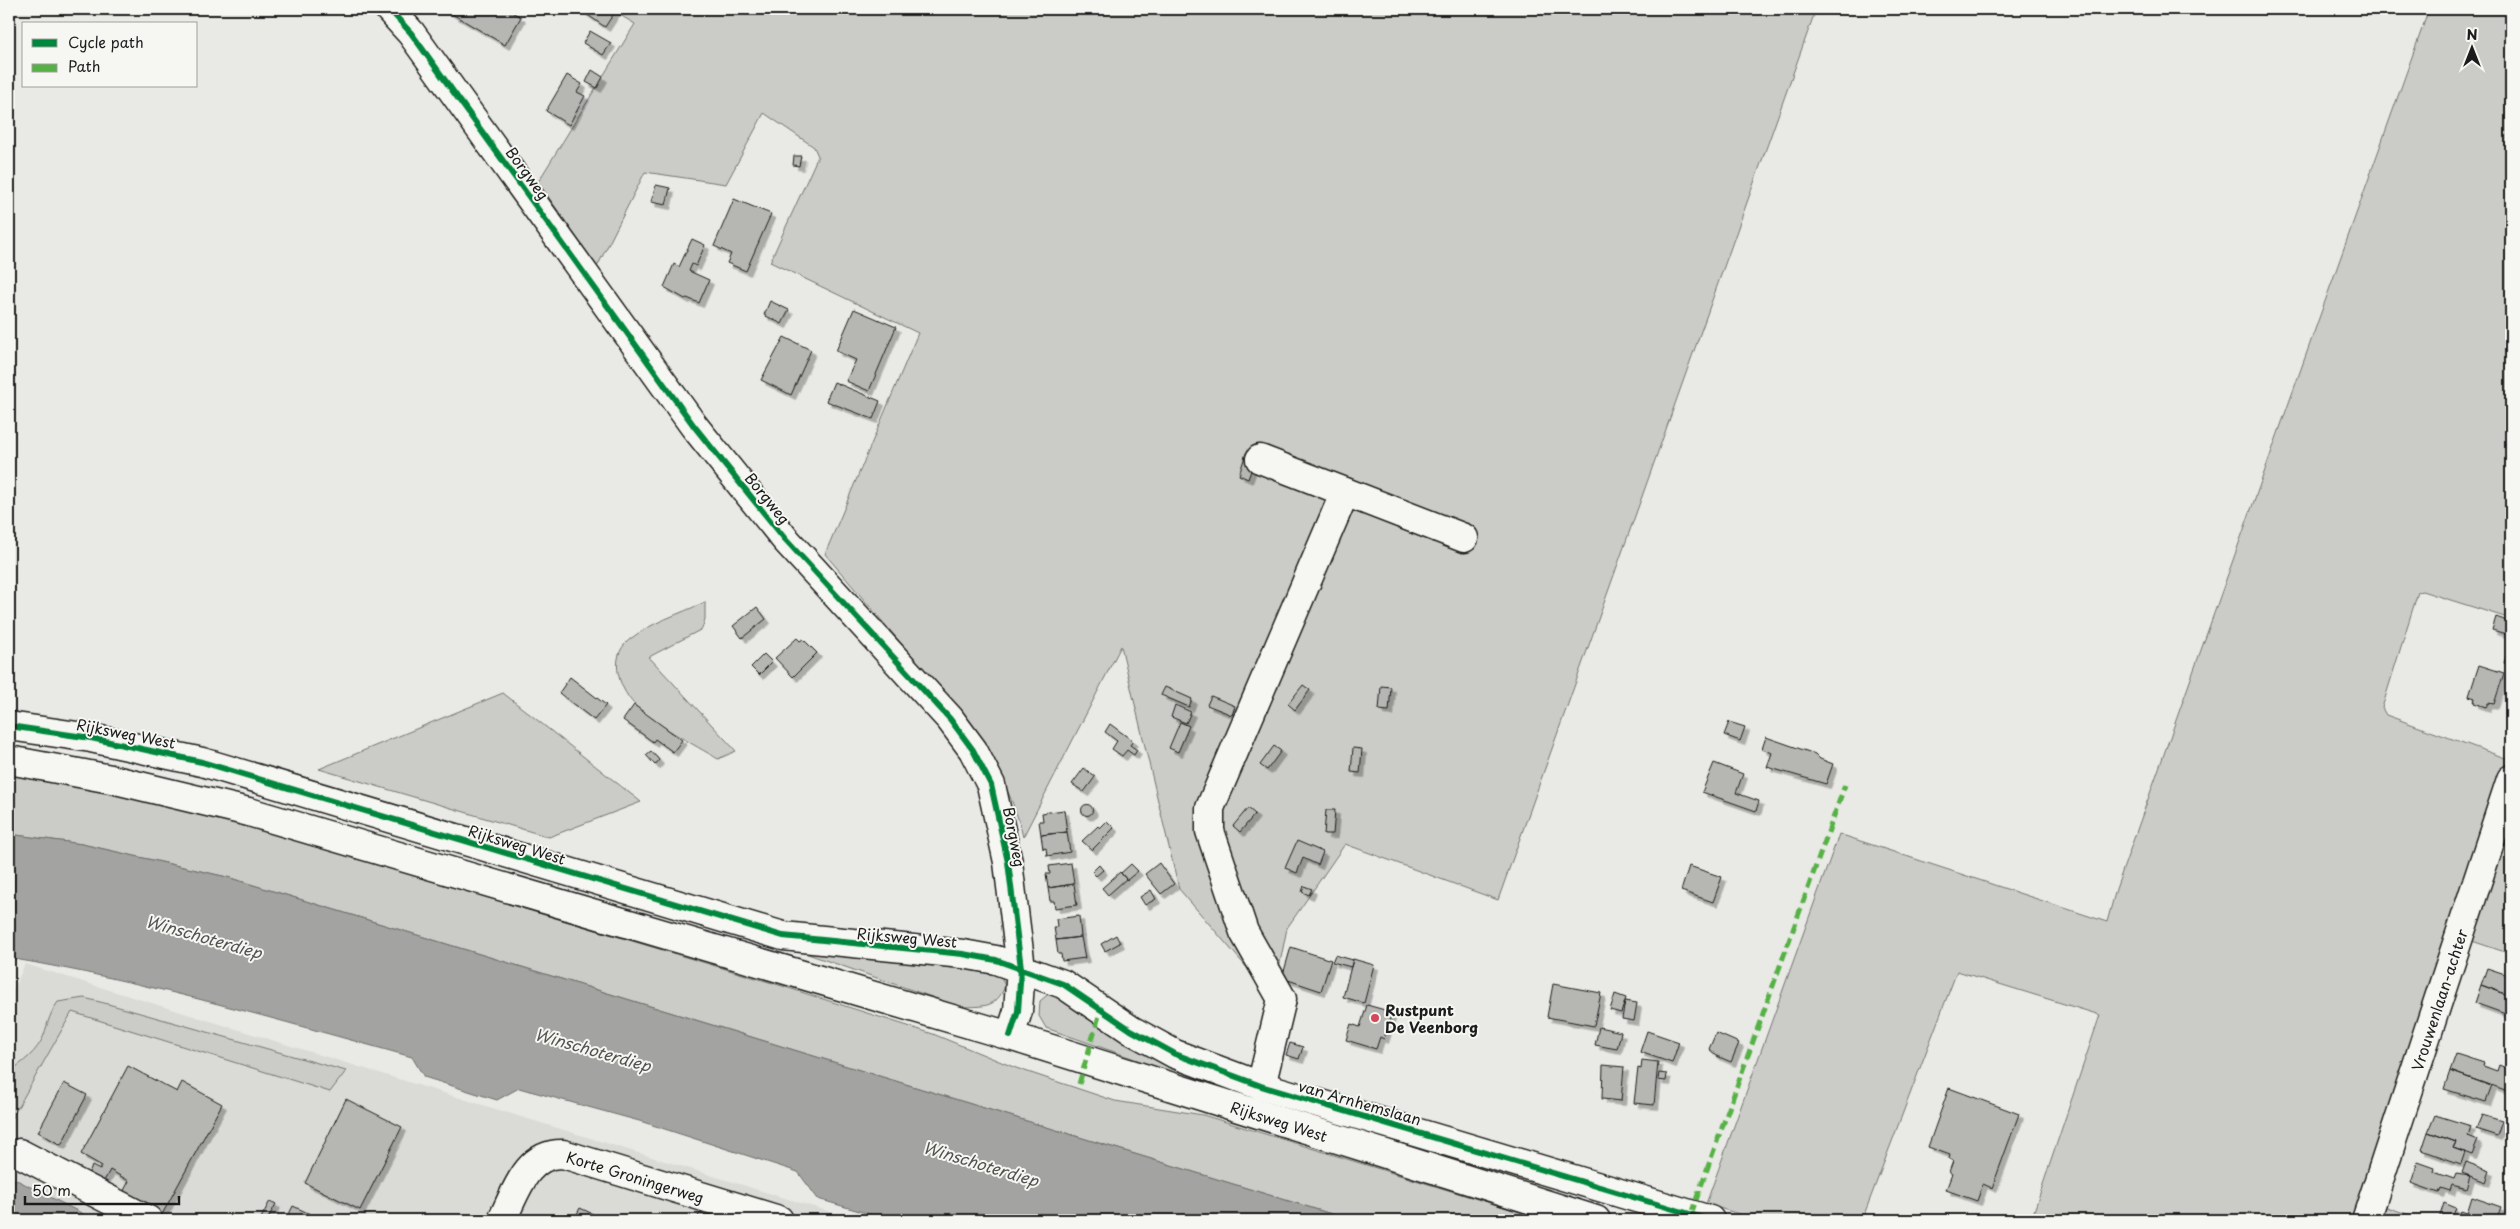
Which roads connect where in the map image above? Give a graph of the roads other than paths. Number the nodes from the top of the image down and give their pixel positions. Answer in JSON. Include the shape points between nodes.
{"nodes":[{"id":1,"x":389,"y":9,"type":"edge"},
{"id":2,"x":1260,"y":459,"type":"dead end"},
{"id":3,"x":1346,"y":492,"type":"junction"},
{"id":4,"x":1464,"y":538,"type":"dead end"},
{"id":5,"x":9,"y":726,"type":"edge"},
{"id":6,"x":9,"y":760,"type":"edge"},
{"id":7,"x":2511,"y":779,"type":"edge"},
{"id":8,"x":1021,"y":968,"type":"junction"},
{"id":9,"x":1010,"y":1036,"type":"junction"},
{"id":10,"x":1262,"y":1086,"type":"junction"},
{"id":11,"x":19,"y":1153,"type":"dead end"},
{"id":12,"x":744,"y":1215,"type":"edge"},
{"id":13,"x":148,"y":1220,"type":"edge"},
{"id":14,"x":502,"y":1220,"type":"edge"},
{"id":15,"x":779,"y":1220,"type":"edge"},
{"id":16,"x":1596,"y":1220,"type":"edge"},
{"id":17,"x":1710,"y":1220,"type":"edge"},
{"id":18,"x":2366,"y":1220,"type":"edge"}],
"edges":[{"from":1,"to":8,"type":"street","name":"Borgweg","via":[[417,41],[694,426],[785,539],[950,720],[973,750],[991,785],[997,806],[1014,898]]},
{"from":2,"to":3,"type":"street"},
{"from":3,"to":4,"type":"street"},
{"from":3,"to":10,"type":"street","via":[[1210,808],[1210,831],[1244,932],[1282,999]]},
{"from":5,"to":8,"type":"street","name":"Rijksweg West","via":[[91,738],[202,762],[783,936],[963,954]]},
{"from":6,"to":9,"type":"street","name":"Rijksweg West","via":[[111,779],[249,812]]},
{"from":7,"to":18,"type":"street","name":"Vrouwenlaan-achter"},
{"from":8,"to":9,"type":"street","name":"Borgweg","via":[[1018,1011]]},
{"from":8,"to":10,"type":"street","name":"van Arnhemslaan","via":[[1076,991],[1131,1030],[1175,1054]]},
{"from":9,"to":16,"type":"street","name":"Rijksweg West"},
{"from":10,"to":17,"type":"street","name":"van Arnhemslaan"},
{"from":11,"to":13,"type":"street"},
{"from":12,"to":14,"type":"street","name":"Korte Groningerweg","via":[[563,1154],[550,1154],[527,1169]]},
{"from":12,"to":15,"type":"street","name":"Korte Groningerweg"}]}
